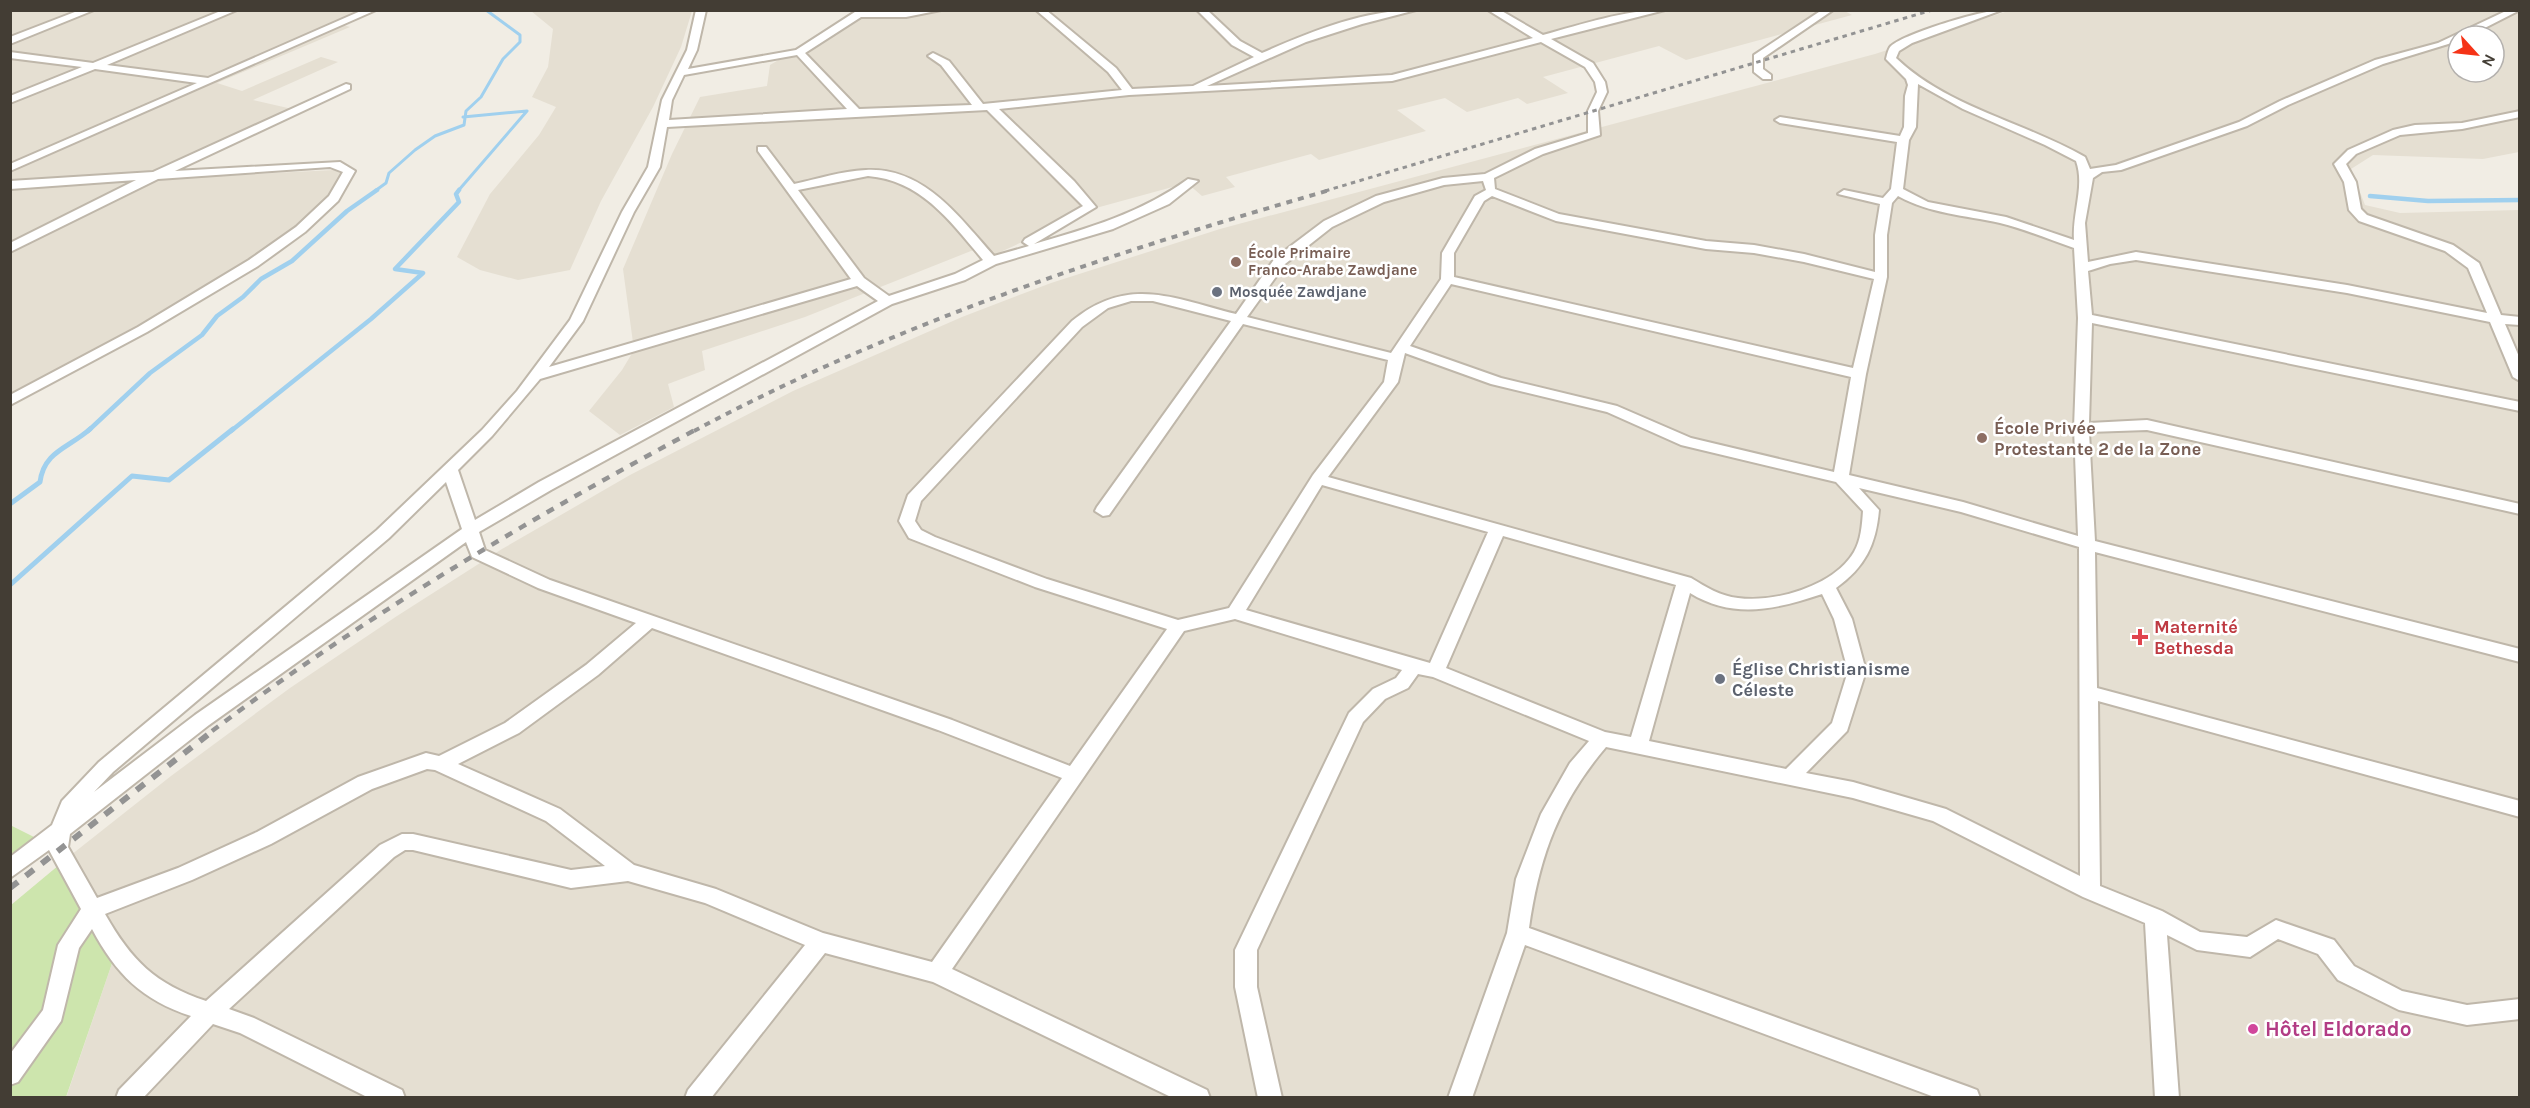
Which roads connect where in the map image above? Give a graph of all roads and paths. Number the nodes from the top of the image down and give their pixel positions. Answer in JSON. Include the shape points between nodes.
{"nodes":[{"id":1,"x":90,"y":10,"type":"edge"},
{"id":2,"x":233,"y":10,"type":"edge"},
{"id":3,"x":372,"y":10,"type":"edge"},
{"id":4,"x":701,"y":10,"type":"edge"},
{"id":5,"x":938,"y":10,"type":"edge"},
{"id":6,"x":1040,"y":10,"type":"edge"},
{"id":7,"x":1201,"y":10,"type":"edge"},
{"id":8,"x":1412,"y":10,"type":"edge"},
{"id":9,"x":1492,"y":10,"type":"edge"},
{"id":10,"x":1661,"y":10,"type":"edge"},
{"id":11,"x":1829,"y":10,"type":"edge"},
{"id":12,"x":1998,"y":10,"type":"edge"},
{"id":13,"x":2517,"y":10,"type":"edge"},
{"id":14,"x":862,"y":12,"type":"edge"},
{"id":15,"x":2500,"y":20,"type":"junction"},
{"id":16,"x":2520,"y":21,"type":"edge"},
{"id":17,"x":1542,"y":39,"type":"junction"},
{"id":18,"x":10,"y":41,"type":"edge"},
{"id":19,"x":799,"y":52,"type":"junction"},
{"id":20,"x":10,"y":55,"type":"edge"},
{"id":21,"x":933,"y":56,"type":"dead end"},
{"id":22,"x":1262,"y":57,"type":"junction"},
{"id":23,"x":95,"y":66,"type":"junction"},
{"id":24,"x":681,"y":73,"type":"junction"},
{"id":25,"x":1767,"y":77,"type":"dead end"},
{"id":26,"x":1911,"y":78,"type":"junction"},
{"id":27,"x":208,"y":81,"type":"junction"},
{"id":28,"x":346,"y":87,"type":"dead end"},
{"id":29,"x":1192,"y":89,"type":"junction"},
{"id":30,"x":1129,"y":92,"type":"junction"},
{"id":31,"x":10,"y":100,"type":"edge"},
{"id":32,"x":985,"y":107,"type":"junction"},
{"id":33,"x":856,"y":112,"type":"junction"},
{"id":34,"x":2520,"y":114,"type":"edge"},
{"id":35,"x":1780,"y":120,"type":"dead end"},
{"id":36,"x":663,"y":124,"type":"junction"},
{"id":37,"x":1903,"y":140,"type":"junction"},
{"id":38,"x":762,"y":149,"type":"dead end"},
{"id":39,"x":10,"y":168,"type":"edge"},
{"id":40,"x":2086,"y":176,"type":"junction"},
{"id":41,"x":150,"y":178,"type":"junction"},
{"id":42,"x":1192,"y":181,"type":"dead end"},
{"id":43,"x":1490,"y":184,"type":"junction"},
{"id":44,"x":10,"y":185,"type":"edge"},
{"id":45,"x":792,"y":188,"type":"junction"},
{"id":46,"x":1897,"y":190,"type":"junction"},
{"id":47,"x":1844,"y":194,"type":"dead end"},
{"id":48,"x":1886,"y":202,"type":"junction"},
{"id":49,"x":2081,"y":246,"type":"junction"},
{"id":50,"x":10,"y":248,"type":"edge"},
{"id":51,"x":997,"y":259,"type":"junction"},
{"id":52,"x":2084,"y":268,"type":"junction"},
{"id":53,"x":1881,"y":277,"type":"junction"},
{"id":54,"x":1448,"y":279,"type":"junction"},
{"id":55,"x":859,"y":281,"type":"junction"},
{"id":56,"x":887,"y":302,"type":"junction"},
{"id":57,"x":2085,"y":318,"type":"junction"},
{"id":58,"x":1239,"y":319,"type":"junction"},
{"id":59,"x":2495,"y":319,"type":"junction"},
{"id":60,"x":2520,"y":321,"type":"edge"},
{"id":61,"x":1399,"y":353,"type":"junction"},
{"id":62,"x":1859,"y":374,"type":"junction"},
{"id":63,"x":535,"y":376,"type":"junction"},
{"id":64,"x":2520,"y":377,"type":"edge"},
{"id":65,"x":10,"y":401,"type":"edge"},
{"id":66,"x":2520,"y":407,"type":"edge"},
{"id":67,"x":2081,"y":428,"type":"junction"},
{"id":68,"x":450,"y":470,"type":"junction"},
{"id":69,"x":1841,"y":478,"type":"junction"},
{"id":70,"x":1318,"y":479,"type":"junction"},
{"id":71,"x":2520,"y":509,"type":"edge"},
{"id":72,"x":1103,"y":511,"type":"dead end"},
{"id":73,"x":1498,"y":528,"type":"junction"},
{"id":74,"x":471,"y":530,"type":"junction"},
{"id":75,"x":2087,"y":544,"type":"junction"},
{"id":76,"x":1685,"y":582,"type":"junction"},
{"id":77,"x":1827,"y":586,"type":"junction"},
{"id":78,"x":1235,"y":613,"type":"junction"},
{"id":79,"x":649,"y":621,"type":"junction"},
{"id":80,"x":1178,"y":626,"type":"junction"},
{"id":81,"x":2520,"y":656,"type":"edge"},
{"id":82,"x":1414,"y":668,"type":"junction"},
{"id":83,"x":1436,"y":671,"type":"junction"},
{"id":84,"x":2088,"y":692,"type":"junction"},
{"id":85,"x":1602,"y":739,"type":"junction"},
{"id":86,"x":1638,"y":745,"type":"junction"},
{"id":87,"x":440,"y":764,"type":"junction"},
{"id":88,"x":1074,"y":776,"type":"junction"},
{"id":89,"x":1789,"y":778,"type":"junction"},
{"id":90,"x":2520,"y":809,"type":"edge"},
{"id":91,"x":61,"y":827,"type":"junction"},
{"id":92,"x":10,"y":868,"type":"edge"},
{"id":93,"x":628,"y":872,"type":"junction"},
{"id":94,"x":2090,"y":891,"type":"junction"},
{"id":95,"x":93,"y":909,"type":"junction"},
{"id":96,"x":2155,"y":918,"type":"junction"},
{"id":97,"x":1518,"y":933,"type":"junction"},
{"id":98,"x":821,"y":942,"type":"junction"},
{"id":99,"x":937,"y":974,"type":"junction"},
{"id":100,"x":2520,"y":1009,"type":"edge"},
{"id":101,"x":210,"y":1013,"type":"junction"},
{"id":102,"x":10,"y":1074,"type":"edge"},
{"id":103,"x":127,"y":1098,"type":"edge"},
{"id":104,"x":394,"y":1098,"type":"edge"},
{"id":105,"x":696,"y":1098,"type":"edge"},
{"id":106,"x":1199,"y":1098,"type":"edge"},
{"id":107,"x":1270,"y":1098,"type":"edge"},
{"id":108,"x":1460,"y":1098,"type":"edge"},
{"id":109,"x":1969,"y":1098,"type":"edge"},
{"id":110,"x":2167,"y":1098,"type":"edge"}],
"edges":[{"from":1,"to":18,"type":"street"},
{"from":2,"to":23,"type":"street"},
{"from":3,"to":27,"type":"street"},
{"from":4,"to":24,"type":"street","via":[[692,50]]},
{"from":5,"to":14,"type":"street"},
{"from":6,"to":30,"type":"street","via":[[1112,70]]},
{"from":7,"to":22,"type":"street","via":[[1236,43]]},
{"from":8,"to":22,"type":"street","via":[[1374,18]]},
{"from":9,"to":17,"type":"street"},
{"from":10,"to":17,"type":"street"},
{"from":11,"to":25,"type":"street","via":[[1758,57],[1758,70]]},
{"from":12,"to":26,"type":"street","via":[[1894,49],[1891,59]]},
{"from":13,"to":15,"type":"street"},
{"from":14,"to":19,"type":"street"},
{"from":15,"to":16,"type":"street"},
{"from":15,"to":40,"type":"street","via":[[2442,45],[2379,62],[2243,124]]},
{"from":17,"to":29,"type":"street","via":[[1392,78]]},
{"from":17,"to":43,"type":"street","via":[[1589,65],[1600,82],[1602,92],[1593,111],[1594,135],[1572,138],[1500,169]]},
{"from":19,"to":24,"type":"street"},
{"from":19,"to":33,"type":"street"},
{"from":20,"to":23,"type":"street"},
{"from":21,"to":32,"type":"street","via":[[945,63]]},
{"from":22,"to":29,"type":"street"},
{"from":23,"to":27,"type":"street"},
{"from":23,"to":31,"type":"street"},
{"from":24,"to":36,"type":"street","via":[[667,100]]},
{"from":26,"to":37,"type":"street","via":[[1910,128]]},
{"from":26,"to":40,"type":"street","via":[[2057,144],[2081,159]]},
{"from":27,"to":39,"type":"street"},
{"from":28,"to":41,"type":"street"},
{"from":29,"to":30,"type":"street"},
{"from":30,"to":32,"type":"street"},
{"from":32,"to":33,"type":"street"},
{"from":32,"to":51,"type":"street","via":[[1090,207]]},
{"from":33,"to":36,"type":"street"},
{"from":34,"to":59,"type":"street","via":[[2463,126],[2397,132],[2352,152],[2340,164],[2350,182],[2355,210],[2363,218],[2449,248],[2474,266]]},
{"from":35,"to":37,"type":"street"},
{"from":36,"to":63,"type":"street","via":[[654,167],[576,321]]},
{"from":37,"to":46,"type":"street"},
{"from":38,"to":45,"type":"street"},
{"from":40,"to":49,"type":"street","via":[[2079,223]]},
{"from":41,"to":44,"type":"street"},
{"from":41,"to":50,"type":"street"},
{"from":41,"to":65,"type":"street","via":[[330,164],[349,171],[325,208],[248,269]]},
{"from":42,"to":51,"type":"street","via":[[1165,201],[1109,226]]},
{"from":43,"to":53,"type":"street","via":[[1556,218],[1804,258]]},
{"from":43,"to":54,"type":"street","via":[[1448,253]]},
{"from":43,"to":58,"type":"street","via":[[1443,182],[1380,199],[1328,224],[1280,261]]},
{"from":45,"to":51,"type":"street","via":[[868,173],[910,181],[938,201]]},
{"from":45,"to":55,"type":"street"},
{"from":46,"to":48,"type":"street"},
{"from":46,"to":49,"type":"street","via":[[1924,205],[2002,220]]},
{"from":47,"to":48,"type":"street"},
{"from":48,"to":53,"type":"street"},
{"from":49,"to":52,"type":"street"},
{"from":51,"to":56,"type":"street","via":[[960,277]]},
{"from":52,"to":57,"type":"street"},
{"from":52,"to":59,"type":"street","via":[[2136,256],[2347,289]]},
{"from":53,"to":62,"type":"street"},
{"from":54,"to":61,"type":"street"},
{"from":54,"to":62,"type":"street"},
{"from":55,"to":56,"type":"street"},
{"from":55,"to":63,"type":"street"},
{"from":56,"to":74,"type":"street","via":[[678,413]]},
{"from":57,"to":66,"type":"street"},
{"from":57,"to":67,"type":"street"},
{"from":58,"to":61,"type":"street"},
{"from":58,"to":72,"type":"street"},
{"from":58,"to":80,"type":"street","via":[[1137,295],[1109,301],[1093,310],[914,499],[908,512],[907,521],[915,534],[929,541],[1041,583]]},
{"from":59,"to":60,"type":"street"},
{"from":59,"to":64,"type":"street"},
{"from":61,"to":69,"type":"street","via":[[1425,354],[1496,381],[1612,409],[1686,442]]},
{"from":61,"to":70,"type":"street","via":[[1391,382]]},
{"from":62,"to":69,"type":"street"},
{"from":63,"to":68,"type":"street"},
{"from":67,"to":71,"type":"street","via":[[2147,425]]},
{"from":67,"to":75,"type":"street"},
{"from":68,"to":74,"type":"street"},
{"from":68,"to":91,"type":"street","via":[[382,534],[106,767],[69,807]]},
{"from":69,"to":75,"type":"street","via":[[1963,507]]},
{"from":69,"to":77,"type":"street","via":[[1871,510],[1870,536],[1852,569]]},
{"from":70,"to":73,"type":"street"},
{"from":70,"to":78,"type":"street"},
{"from":73,"to":76,"type":"street"},
{"from":73,"to":83,"type":"street"},
{"from":74,"to":79,"type":"street","via":[[478,553],[544,584]]},
{"from":74,"to":91,"type":"street","via":[[202,720]]},
{"from":75,"to":81,"type":"street"},
{"from":75,"to":84,"type":"street"},
{"from":76,"to":77,"type":"street","via":[[1705,597],[1735,606],[1779,602]]},
{"from":76,"to":86,"type":"street"},
{"from":77,"to":89,"type":"street","via":[[1844,619],[1857,671],[1840,726]]},
{"from":78,"to":80,"type":"street"},
{"from":78,"to":82,"type":"street"},
{"from":79,"to":87,"type":"street","via":[[592,670],[512,728]]},
{"from":79,"to":88,"type":"street","via":[[945,725]]},
{"from":80,"to":88,"type":"street"},
{"from":82,"to":83,"type":"street"},
{"from":82,"to":107,"type":"street","via":[[1402,683],[1379,694],[1356,718],[1246,950],[1246,987]]},
{"from":83,"to":85,"type":"street"},
{"from":84,"to":90,"type":"street"},
{"from":84,"to":94,"type":"street"},
{"from":85,"to":86,"type":"street"},
{"from":85,"to":97,"type":"street","via":[[1577,768],[1551,814],[1526,879]]},
{"from":86,"to":89,"type":"street"},
{"from":87,"to":93,"type":"street","via":[[553,815]]},
{"from":87,"to":95,"type":"street","via":[[426,761],[365,783],[264,838],[186,874]]},
{"from":88,"to":99,"type":"street"},
{"from":89,"to":94,"type":"street","via":[[1853,790],[1939,815]]},
{"from":91,"to":92,"type":"street"},
{"from":91,"to":95,"type":"street","via":[[58,848]]},
{"from":93,"to":98,"type":"street","via":[[709,895]]},
{"from":93,"to":101,"type":"street","via":[[571,879],[402,842],[387,850]]},
{"from":94,"to":96,"type":"street"},
{"from":95,"to":101,"type":"street","via":[[112,946],[147,985]]},
{"from":95,"to":102,"type":"street","via":[[69,945],[53,1014]]},
{"from":96,"to":100,"type":"street","via":[[2197,941],[2250,947],[2276,929],[2326,947],[2346,973],[2399,1000],[2467,1015]]},
{"from":96,"to":110,"type":"street"},
{"from":97,"to":108,"type":"street"},
{"from":97,"to":109,"type":"street"},
{"from":98,"to":99,"type":"street"},
{"from":98,"to":105,"type":"street"},
{"from":99,"to":106,"type":"street"},
{"from":101,"to":103,"type":"street"},
{"from":101,"to":104,"type":"street","via":[[246,1025]]}]}
